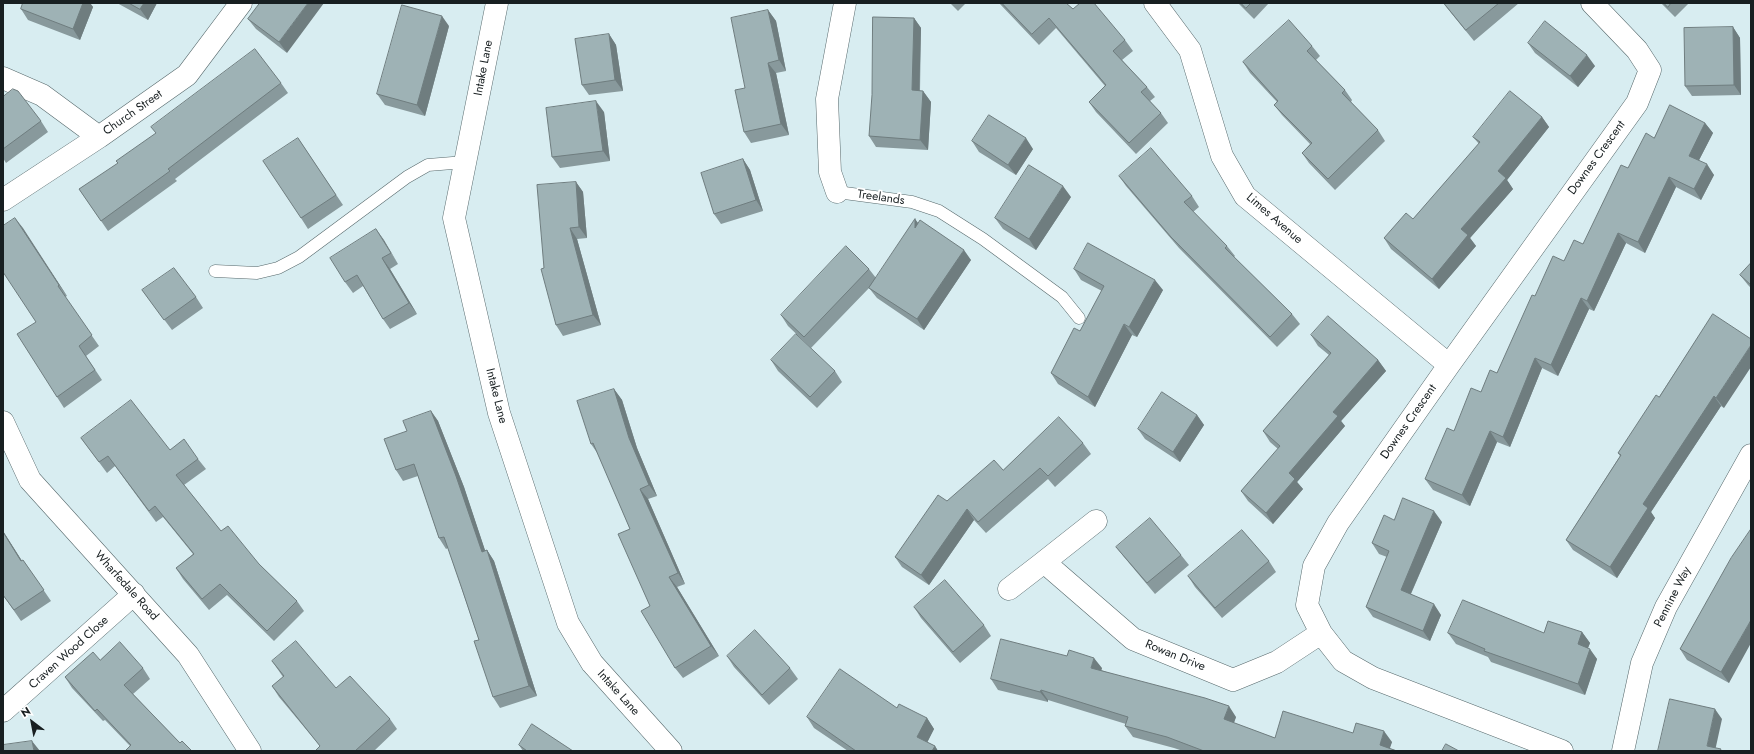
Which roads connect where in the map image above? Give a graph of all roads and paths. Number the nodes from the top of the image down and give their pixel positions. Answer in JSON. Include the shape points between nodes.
{"nodes":[{"id":1,"x":241,"y":3,"type":"edge"},
{"id":2,"x":497,"y":3,"type":"edge"},
{"id":3,"x":845,"y":3,"type":"edge"},
{"id":4,"x":1592,"y":3,"type":"edge"},
{"id":5,"x":1158,"y":4,"type":"edge"},
{"id":6,"x":3,"y":78,"type":"edge"},
{"id":7,"x":99,"y":137,"type":"junction"},
{"id":8,"x":465,"y":162,"type":"junction"},
{"id":9,"x":837,"y":192,"type":"joint"},
{"id":10,"x":3,"y":200,"type":"edge"},
{"id":11,"x":215,"y":272,"type":"dead end"},
{"id":12,"x":1078,"y":318,"type":"dead end"},
{"id":13,"x":1449,"y":365,"type":"junction"},
{"id":14,"x":3,"y":422,"type":"edge"},
{"id":15,"x":1751,"y":455,"type":"edge"},
{"id":16,"x":1096,"y":521,"type":"dead end"},
{"id":17,"x":1044,"y":562,"type":"junction"},
{"id":18,"x":1009,"y":589,"type":"dead end"},
{"id":19,"x":134,"y":594,"type":"junction"},
{"id":20,"x":1321,"y":633,"type":"junction"},
{"id":21,"x":3,"y":711,"type":"edge"},
{"id":22,"x":250,"y":751,"type":"edge"},
{"id":23,"x":671,"y":751,"type":"edge"},
{"id":24,"x":1562,"y":751,"type":"edge"},
{"id":25,"x":1623,"y":751,"type":"edge"}],
"edges":[{"from":1,"to":7,"type":"street","name":"Church Street","via":[[187,75]]},
{"from":2,"to":8,"type":"street","name":"Intake Lane"},
{"from":3,"to":9,"type":"street","name":"Treelands","via":[[827,99],[830,172]]},
{"from":4,"to":13,"type":"street","name":"Downes Crescent","via":[[1637,50],[1650,70],[1637,103]]},
{"from":5,"to":13,"type":"street","name":"Limes Avenue","via":[[1190,50],[1222,156],[1245,196]]},
{"from":6,"to":7,"type":"street","via":[[42,95]]},
{"from":7,"to":10,"type":"street","name":"Church Street"},
{"from":8,"to":11,"type":"lane","via":[[428,165],[407,177],[299,257],[278,268],[257,273]]},
{"from":8,"to":23,"type":"street","name":"Intake Lane","via":[[454,218],[499,413],[568,623],[592,663]]},
{"from":9,"to":12,"type":"lane","name":"Treelands","via":[[912,202],[939,210],[1062,297]]},
{"from":13,"to":20,"type":"street","name":"Downes Crescent","via":[[1338,523],[1314,566],[1308,605]]},
{"from":14,"to":19,"type":"street","name":"Wharfedale Road","via":[[30,480]]},
{"from":15,"to":25,"type":"street","name":"Pennine Way","via":[[1666,607],[1642,663]]},
{"from":16,"to":17,"type":"street"},
{"from":17,"to":18,"type":"street"},
{"from":17,"to":20,"type":"street","name":"Rowan Drive","via":[[1133,639],[1233,680],[1277,662]]},
{"from":19,"to":21,"type":"street","name":"Craven Wood Close"},
{"from":19,"to":22,"type":"street","name":"Wharfedale Road","via":[[188,655]]},
{"from":20,"to":24,"type":"street","name":"Downes Crescent","via":[[1343,661],[1374,678]]}]}
